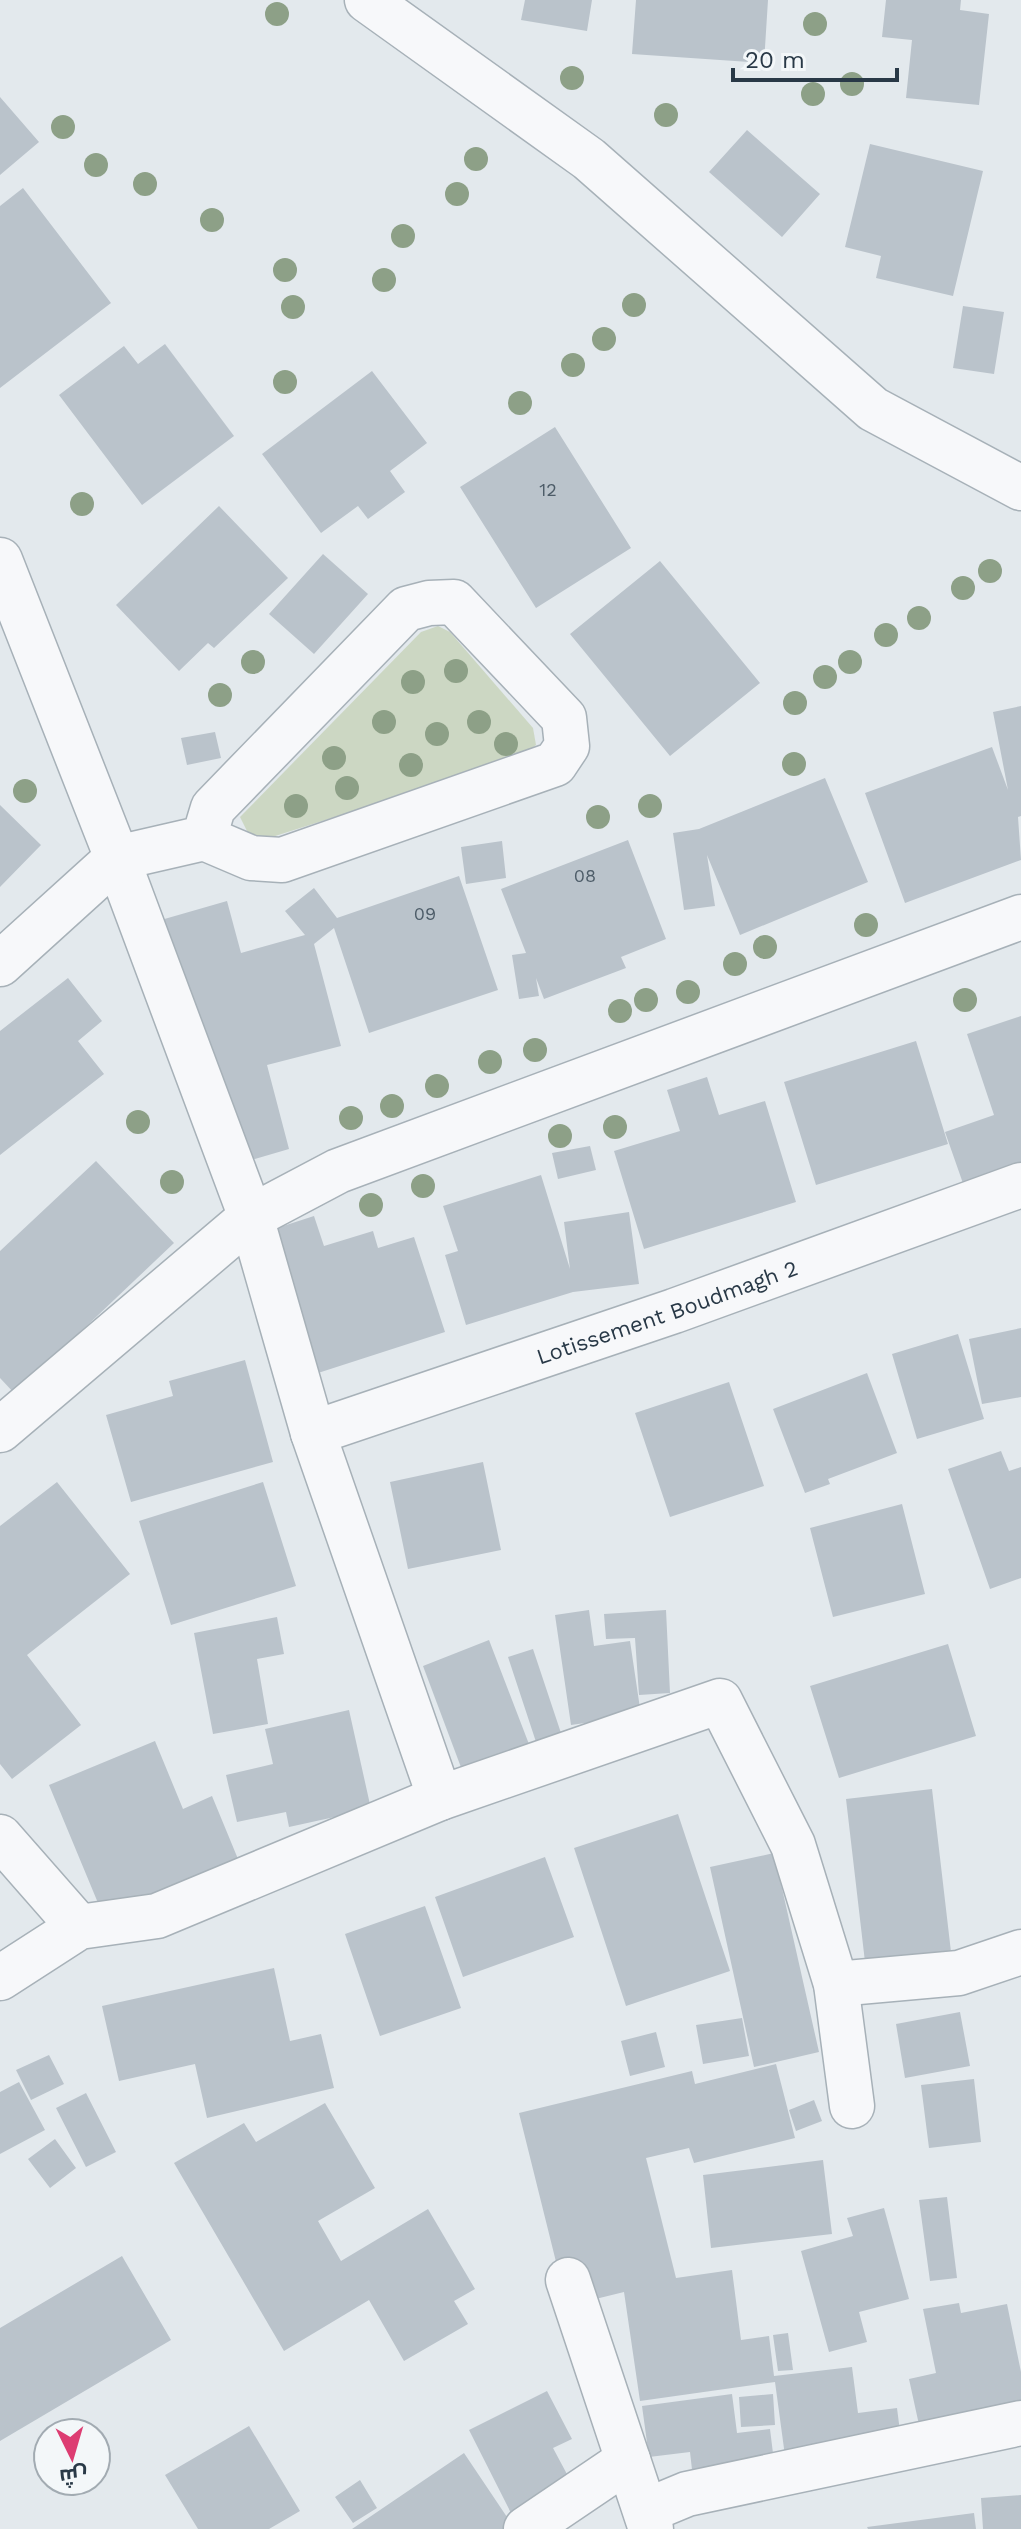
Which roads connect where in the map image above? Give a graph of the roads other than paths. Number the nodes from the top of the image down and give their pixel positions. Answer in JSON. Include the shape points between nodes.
{"nodes":[{"id":1,"x":367,"y":0,"type":"edge"},
{"id":2,"x":1021,"y":488,"type":"edge"},
{"id":3,"x":0,"y":560,"type":"edge"},
{"id":4,"x":204,"y":838,"type":"junction"},
{"id":5,"x":117,"y":858,"type":"junction"},
{"id":6,"x":1021,"y":917,"type":"edge"},
{"id":7,"x":0,"y":964,"type":"edge"},
{"id":8,"x":1021,"y":1185,"type":"edge"},
{"id":9,"x":251,"y":1217,"type":"junction"},
{"id":10,"x":0,"y":1430,"type":"edge"},
{"id":11,"x":313,"y":1433,"type":"junction"},
{"id":12,"x":440,"y":1798,"type":"junction"},
{"id":13,"x":0,"y":1837,"type":"edge"},
{"id":14,"x":79,"y":1927,"type":"junction"},
{"id":15,"x":1021,"y":1952,"type":"edge"},
{"id":16,"x":0,"y":1978,"type":"edge"},
{"id":17,"x":836,"y":1984,"type":"junction"},
{"id":18,"x":852,"y":2106,"type":"dead end"},
{"id":19,"x":568,"y":2280,"type":"dead end"},
{"id":20,"x":1021,"y":2423,"type":"edge"},
{"id":21,"x":628,"y":2460,"type":"junction"},
{"id":22,"x":648,"y":2520,"type":"edge"},
{"id":23,"x":526,"y":2529,"type":"edge"}],
"edges":[{"from":1,"to":2,"type":"street","via":[[589,159],[873,409]]},
{"from":3,"to":5,"type":"street"},
{"from":4,"to":4,"type":"street","via":[[251,858],[282,860],[555,764],[567,746],[564,718],[454,602],[406,609],[213,808]]},
{"from":4,"to":5,"type":"street"},
{"from":5,"to":7,"type":"street"},
{"from":5,"to":9,"type":"street"},
{"from":6,"to":9,"type":"street","via":[[338,1171]]},
{"from":8,"to":11,"type":"street","name":"Lotissement Boudmagh 2","via":[[674,1311]]},
{"from":9,"to":10,"type":"street"},
{"from":9,"to":11,"type":"street"},
{"from":11,"to":12,"type":"street"},
{"from":12,"to":14,"type":"street","via":[[157,1916]]},
{"from":12,"to":17,"type":"street","via":[[720,1701],[793,1845]]},
{"from":13,"to":14,"type":"street"},
{"from":14,"to":16,"type":"street"},
{"from":15,"to":17,"type":"street","via":[[959,1973]]},
{"from":17,"to":18,"type":"street"},
{"from":19,"to":21,"type":"street"},
{"from":20,"to":22,"type":"street","via":[[687,2494]]},
{"from":21,"to":22,"type":"street"},
{"from":21,"to":23,"type":"street"}]}
